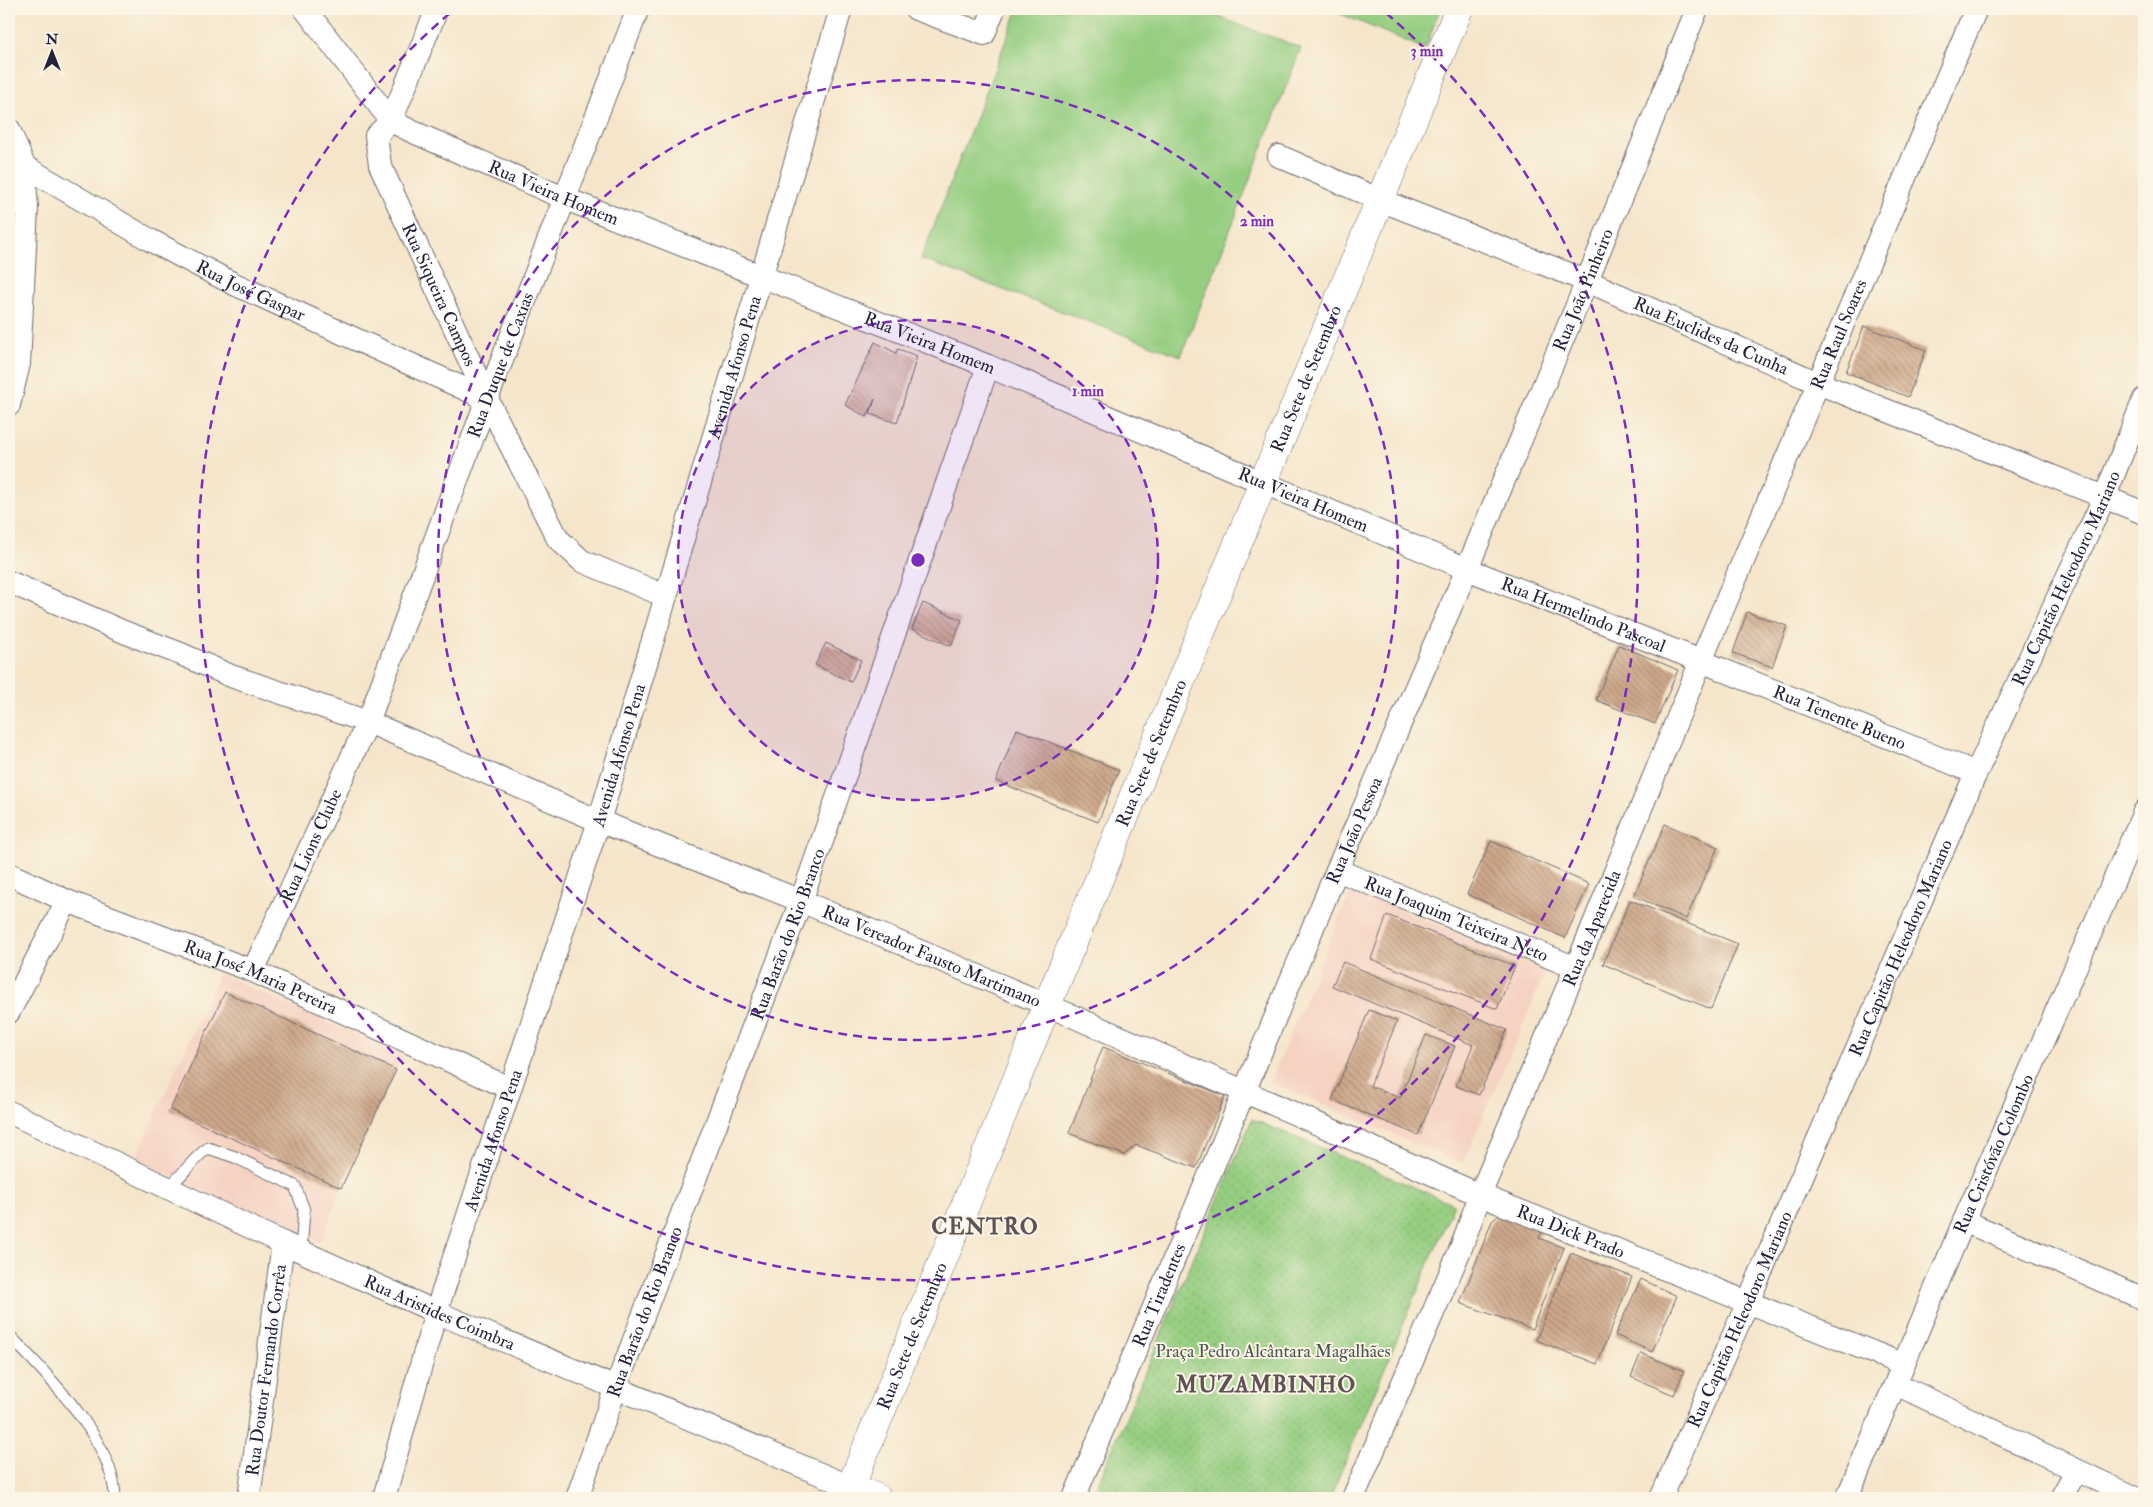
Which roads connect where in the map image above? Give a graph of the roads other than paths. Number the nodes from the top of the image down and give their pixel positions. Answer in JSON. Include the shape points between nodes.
{"nodes":[{"id":1,"x":305,"y":9,"type":"edge"},
{"id":2,"x":437,"y":9,"type":"edge"},
{"id":3,"x":638,"y":9,"type":"edge"},
{"id":4,"x":841,"y":9,"type":"edge"},
{"id":5,"x":916,"y":9,"type":"edge"},
{"id":6,"x":994,"y":9,"type":"edge"},
{"id":7,"x":1460,"y":9,"type":"edge"},
{"id":8,"x":1697,"y":9,"type":"edge"},
{"id":9,"x":1976,"y":9,"type":"edge"},
{"id":10,"x":391,"y":120,"type":"junction"},
{"id":11,"x":9,"y":129,"type":"edge"},
{"id":12,"x":1279,"y":156,"type":"dead end"},
{"id":13,"x":24,"y":166,"type":"junction"},
{"id":14,"x":566,"y":199,"type":"junction"},
{"id":15,"x":1380,"y":200,"type":"junction"},
{"id":16,"x":761,"y":277,"type":"junction"},
{"id":17,"x":1587,"y":281,"type":"junction"},
{"id":18,"x":988,"y":366,"type":"junction"},
{"id":19,"x":1818,"y":383,"type":"junction"},
{"id":20,"x":487,"y":399,"type":"junction"},
{"id":21,"x":2144,"y":399,"type":"edge"},
{"id":22,"x":9,"y":405,"type":"edge"},
{"id":23,"x":1264,"y":483,"type":"junction"},
{"id":24,"x":2105,"y":496,"type":"junction"},
{"id":25,"x":2144,"y":513,"type":"edge"},
{"id":26,"x":1467,"y":569,"type":"junction"},
{"id":27,"x":9,"y":582,"type":"edge"},
{"id":28,"x":665,"y":596,"type":"junction"},
{"id":29,"x":1701,"y":661,"type":"junction"},
{"id":30,"x":368,"y":722,"type":"junction"},
{"id":31,"x":1976,"y":773,"type":"junction"},
{"id":32,"x":2144,"y":812,"type":"edge"},
{"id":33,"x":599,"y":821,"type":"junction"},
{"id":34,"x":1336,"y":870,"type":"junction"},
{"id":35,"x":9,"y":874,"type":"edge"},
{"id":36,"x":67,"y":901,"type":"junction"},
{"id":37,"x":801,"y":901,"type":"junction"},
{"id":38,"x":1576,"y":968,"type":"junction"},
{"id":39,"x":253,"y":971,"type":"junction"},
{"id":40,"x":1047,"y":1005,"type":"junction"},
{"id":41,"x":9,"y":1012,"type":"edge"},
{"id":42,"x":509,"y":1088,"type":"junction"},
{"id":43,"x":1244,"y":1093,"type":"junction"},
{"id":44,"x":9,"y":1112,"type":"edge"},
{"id":45,"x":167,"y":1188,"type":"junction"},
{"id":46,"x":1480,"y":1195,"type":"junction"},
{"id":47,"x":1964,"y":1221,"type":"junction"},
{"id":48,"x":292,"y":1247,"type":"junction"},
{"id":49,"x":2144,"y":1299,"type":"edge"},
{"id":50,"x":1748,"y":1302,"type":"junction"},
{"id":51,"x":436,"y":1312,"type":"junction"},
{"id":52,"x":9,"y":1335,"type":"edge"},
{"id":53,"x":1899,"y":1374,"type":"junction"},
{"id":54,"x":616,"y":1387,"type":"junction"},
{"id":55,"x":2076,"y":1471,"type":"junction"},
{"id":56,"x":848,"y":1493,"type":"edge"},
{"id":57,"x":116,"y":1498,"type":"edge"},
{"id":58,"x":249,"y":1498,"type":"edge"},
{"id":59,"x":384,"y":1498,"type":"edge"},
{"id":60,"x":577,"y":1498,"type":"edge"},
{"id":61,"x":877,"y":1498,"type":"edge"},
{"id":62,"x":1074,"y":1498,"type":"edge"},
{"id":63,"x":1353,"y":1498,"type":"edge"},
{"id":64,"x":1661,"y":1498,"type":"edge"},
{"id":65,"x":1847,"y":1498,"type":"edge"},
{"id":66,"x":2061,"y":1498,"type":"edge"},
{"id":67,"x":2135,"y":1498,"type":"edge"}],
"edges":[{"from":1,"to":10,"type":"street"},
{"from":2,"to":10,"type":"street"},
{"from":3,"to":14,"type":"street","name":"Rua Duque de Caxias"},
{"from":4,"to":16,"type":"street","name":"Avenida Afonso Pena"},
{"from":5,"to":6,"type":"street","via":[[984,34]]},
{"from":7,"to":15,"type":"main road","name":"Rua Sete de Setembro"},
{"from":8,"to":17,"type":"street","name":"Rua João Pinheiro"},
{"from":9,"to":19,"type":"street","name":"Rua Raul Soares"},
{"from":10,"to":14,"type":"street","name":"Rua Vieira Homem","via":[[411,132]]},
{"from":10,"to":20,"type":"street","name":"Rua Siqueira Campos","via":[[376,136],[380,165]]},
{"from":11,"to":13,"type":"street"},
{"from":12,"to":15,"type":"street","name":"Rua Euclides da Cunha"},
{"from":13,"to":20,"type":"street","name":"Rua José Gaspar","via":[[150,240],[232,283]]},
{"from":13,"to":22,"type":"street","via":[[27,208],[19,364]]},
{"from":14,"to":16,"type":"street","name":"Rua Vieira Homem"},
{"from":14,"to":20,"type":"street","name":"Rua Duque de Caxias"},
{"from":15,"to":17,"type":"street","name":"Rua Euclides da Cunha"},
{"from":15,"to":23,"type":"main road","name":"Rua Sete de Setembro"},
{"from":16,"to":18,"type":"street","name":"Rua Vieira Homem"},
{"from":16,"to":28,"type":"street","name":"Avenida Afonso Pena"},
{"from":17,"to":19,"type":"street","name":"Rua Euclides da Cunha"},
{"from":17,"to":26,"type":"street","name":"Rua João Pinheiro"},
{"from":18,"to":23,"type":"street","name":"Rua Vieira Homem"},
{"from":18,"to":37,"type":"street","name":"Rua Barão do Rio Branco"},
{"from":19,"to":24,"type":"street","name":"Rua Euclides da Cunha"},
{"from":19,"to":29,"type":"street","name":"Rua Raul Soares"},
{"from":20,"to":28,"type":"street","name":"Rua Siqueira Campos","via":[[558,539],[582,561]]},
{"from":20,"to":30,"type":"street","name":"Rua Duque de Caxias"},
{"from":21,"to":24,"type":"street","name":"Rua Capitão Heleodoro Mariano"},
{"from":23,"to":26,"type":"street","name":"Rua Vieira Homem"},
{"from":23,"to":40,"type":"main road","name":"Rua Sete de Setembro"},
{"from":24,"to":25,"type":"street","name":"Rua Euclides da Cunha"},
{"from":24,"to":31,"type":"street","name":"Rua Capitão Heleodoro Mariano"},
{"from":26,"to":29,"type":"street","name":"Rua Hermelindo Pascoal"},
{"from":26,"to":34,"type":"street","name":"Rua João Pessoa"},
{"from":27,"to":30,"type":"street","name":"Rua Vereador Fausto Martimano","via":[[231,676]]},
{"from":28,"to":33,"type":"street","name":"Avenida Afonso Pena"},
{"from":29,"to":31,"type":"street","name":"Rua Tenente Bueno"},
{"from":29,"to":38,"type":"street","name":"Rua da Aparecida"},
{"from":30,"to":33,"type":"street","name":"Rua Vereador Fausto Martimano"},
{"from":30,"to":39,"type":"street","name":"Rua Lions Clube"},
{"from":31,"to":50,"type":"street","name":"Rua Capitão Heleodoro Mariano"},
{"from":32,"to":47,"type":"street","name":"Rua Cristóvão Colombo"},
{"from":33,"to":37,"type":"street","name":"Rua Vereador Fausto Martimano"},
{"from":33,"to":42,"type":"street","name":"Avenida Afonso Pena"},
{"from":34,"to":38,"type":"street","name":"Rua Joaquim Teixeira Neto"},
{"from":34,"to":43,"type":"street","name":"Rua João Pessoa"},
{"from":35,"to":36,"type":"street","name":"Rua José Maria Pereira"},
{"from":36,"to":39,"type":"street","name":"Rua José Maria Pereira"},
{"from":36,"to":41,"type":"street"},
{"from":37,"to":40,"type":"street","name":"Rua Vereador Fausto Martimano"},
{"from":37,"to":54,"type":"street","name":"Rua Barão do Rio Branco"},
{"from":38,"to":46,"type":"street","name":"Rua da Aparecida"},
{"from":39,"to":42,"type":"street","name":"Rua José Maria Pereira"},
{"from":40,"to":43,"type":"street","name":"Rua Vereador Fausto Martimano"},
{"from":40,"to":56,"type":"main road","name":"Rua Sete de Setembro"},
{"from":42,"to":51,"type":"street","name":"Avenida Afonso Pena"},
{"from":43,"to":46,"type":"street","name":"Rua Dick Prado"},
{"from":43,"to":62,"type":"street","name":"Rua Tiradentes"},
{"from":44,"to":45,"type":"street","name":"Rua Aristides Coimbra"},
{"from":45,"to":48,"type":"street","name":"Rua Aristides Coimbra"},
{"from":45,"to":48,"type":"lane","via":[[208,1148],[296,1186],[304,1210]]},
{"from":46,"to":50,"type":"street","name":"Rua Dick Prado"},
{"from":46,"to":63,"type":"street","via":[[1461,1248]]},
{"from":47,"to":49,"type":"street"},
{"from":47,"to":53,"type":"street","name":"Rua Cristóvão Colombo"},
{"from":48,"to":51,"type":"street","name":"Rua Aristides Coimbra"},
{"from":48,"to":58,"type":"street","name":"Rua Doutor Fernando Corrêa"},
{"from":50,"to":53,"type":"street","name":"Rua Dick Prado"},
{"from":50,"to":64,"type":"street","name":"Rua Capitão Heleodoro Mariano"},
{"from":51,"to":54,"type":"street","name":"Rua Aristides Coimbra"},
{"from":51,"to":59,"type":"street","name":"Avenida Afonso Pena"},
{"from":52,"to":57,"type":"lane","via":[[85,1421],[105,1459]]},
{"from":53,"to":55,"type":"street","name":"Rua Dick Prado"},
{"from":53,"to":65,"type":"street","name":"Rua Cristóvão Colombo"},
{"from":54,"to":56,"type":"street","name":"Rua Aristides Coimbra"},
{"from":54,"to":60,"type":"street","name":"Rua Barão do Rio Branco"},
{"from":55,"to":66,"type":"street"},
{"from":55,"to":67,"type":"street","name":"Rua Dick Prado"},
{"from":56,"to":61,"type":"main road","name":"Rua Aristides Coimbra"}]}
